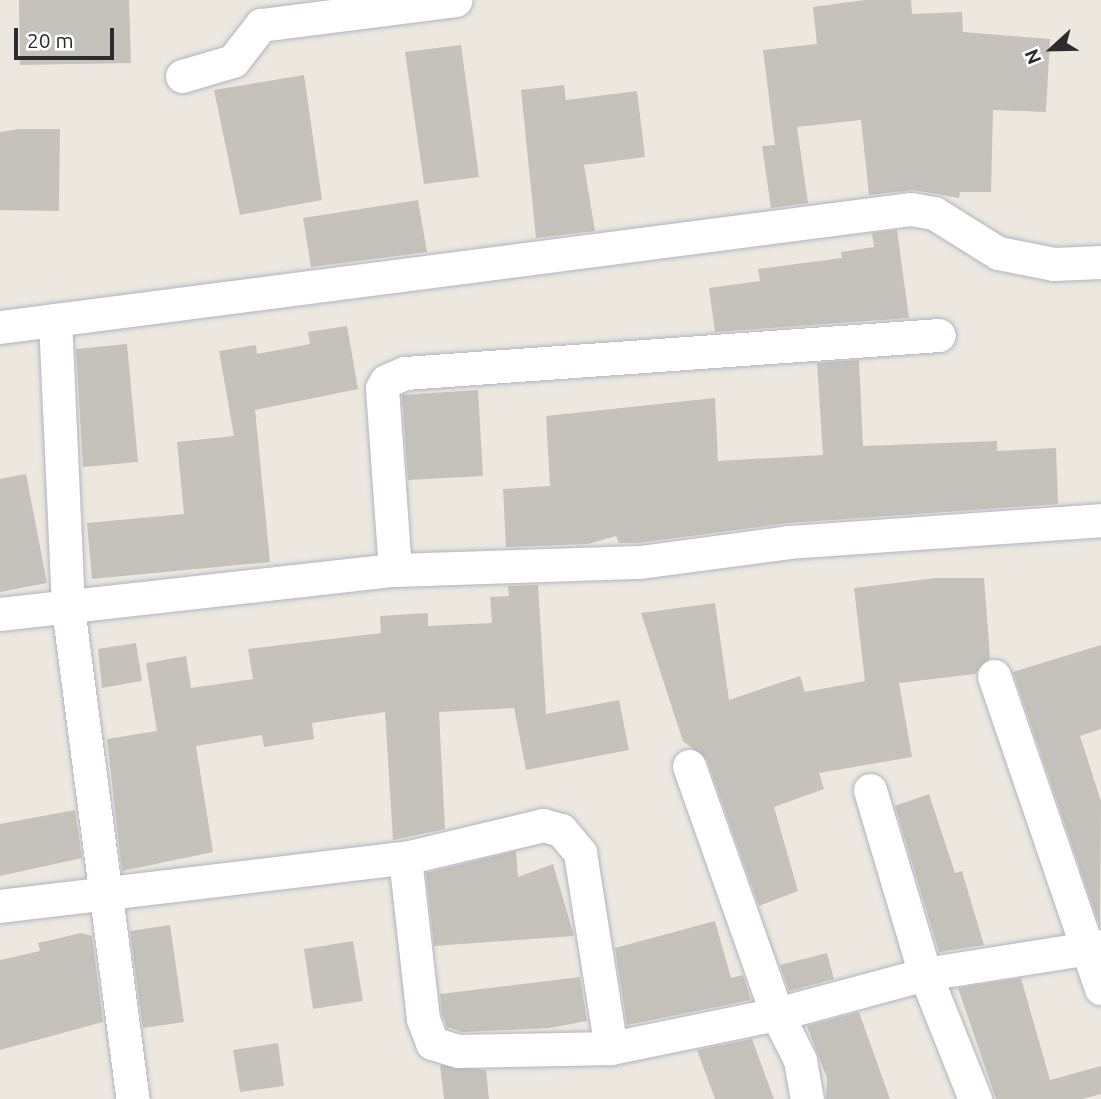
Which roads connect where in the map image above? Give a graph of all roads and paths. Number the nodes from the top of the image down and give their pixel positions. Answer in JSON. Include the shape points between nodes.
{"nodes":[{"id":1,"x":455,"y":0,"type":"edge"},
{"id":2,"x":182,"y":76,"type":"dead end"},
{"id":3,"x":1101,"y":262,"type":"edge"},
{"id":4,"x":55,"y":320,"type":"junction"},
{"id":5,"x":0,"y":327,"type":"edge"},
{"id":6,"x":939,"y":335,"type":"dead end"},
{"id":7,"x":1101,"y":520,"type":"edge"},
{"id":8,"x":395,"y":570,"type":"junction"},
{"id":9,"x":68,"y":608,"type":"junction"},
{"id":10,"x":0,"y":614,"type":"edge"},
{"id":11,"x":993,"y":676,"type":"dead end"},
{"id":12,"x":689,"y":766,"type":"dead end"},
{"id":13,"x":870,"y":790,"type":"dead end"},
{"id":14,"x":405,"y":858,"type":"junction"},
{"id":15,"x":105,"y":894,"type":"junction"},
{"id":16,"x":0,"y":906,"type":"edge"},
{"id":17,"x":1095,"y":946,"type":"edge"},
{"id":18,"x":925,"y":974,"type":"junction"},
{"id":19,"x":1101,"y":988,"type":"edge"},
{"id":20,"x":777,"y":1014,"type":"junction"},
{"id":21,"x":611,"y":1048,"type":"junction"},
{"id":22,"x":133,"y":1099,"type":"edge"},
{"id":23,"x":807,"y":1099,"type":"edge"},
{"id":24,"x":975,"y":1099,"type":"edge"}],
"edges":[{"from":1,"to":2,"type":"street","via":[[261,25],[233,61]]},
{"from":3,"to":4,"type":"street","via":[[1054,264],[998,254],[934,213],[911,209]]},
{"from":4,"to":5,"type":"street"},
{"from":4,"to":9,"type":"street"},
{"from":6,"to":8,"type":"street","via":[[405,373],[386,381],[382,388]]},
{"from":7,"to":8,"type":"street","via":[[789,542],[640,562]]},
{"from":8,"to":9,"type":"street"},
{"from":9,"to":10,"type":"street"},
{"from":9,"to":15,"type":"street"},
{"from":11,"to":17,"type":"street"},
{"from":12,"to":20,"type":"street"},
{"from":13,"to":18,"type":"street"},
{"from":14,"to":15,"type":"street"},
{"from":14,"to":21,"type":"street","via":[[424,1019],[432,1043],[459,1051]]},
{"from":14,"to":21,"type":"street","via":[[543,825],[569,837],[580,853]]},
{"from":15,"to":16,"type":"street"},
{"from":15,"to":22,"type":"street"},
{"from":17,"to":18,"type":"street"},
{"from":17,"to":19,"type":"street"},
{"from":18,"to":20,"type":"street"},
{"from":18,"to":24,"type":"street"},
{"from":20,"to":21,"type":"street"},
{"from":20,"to":23,"type":"street","via":[[800,1060]]}]}
